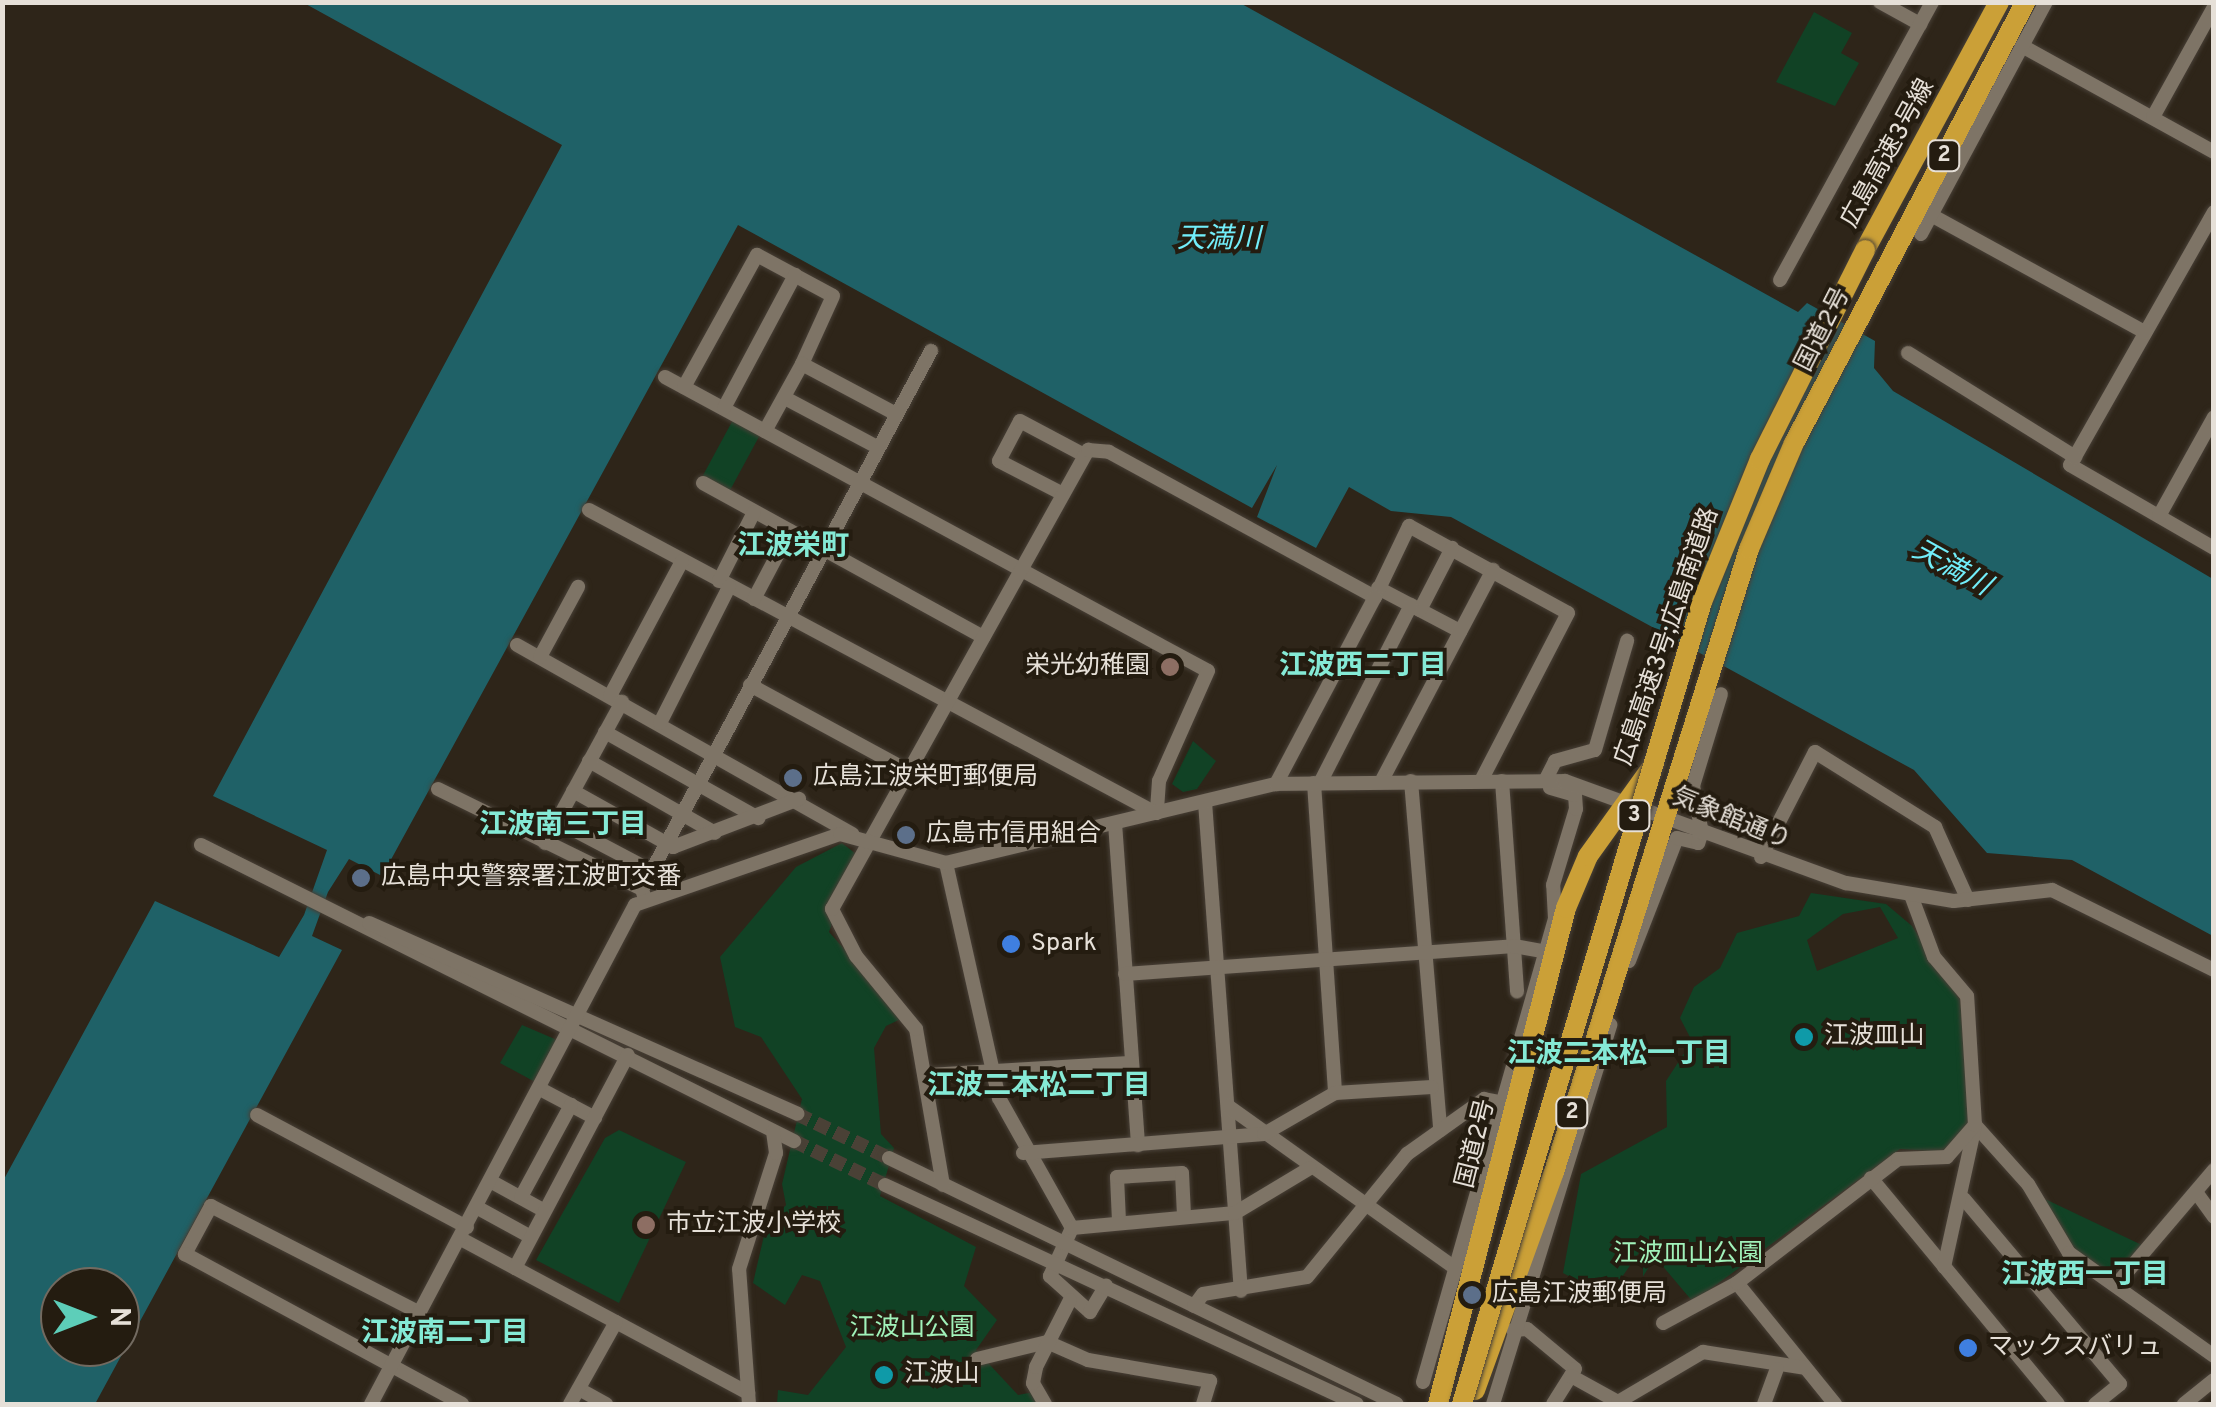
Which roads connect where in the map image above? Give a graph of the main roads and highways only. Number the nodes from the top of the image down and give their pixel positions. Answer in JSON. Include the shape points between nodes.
{"nodes":[{"id":1,"x":1984,"y":2,"type":"edge"},
{"id":2,"x":1998,"y":2,"type":"edge"},
{"id":3,"x":2026,"y":2,"type":"edge"},
{"id":4,"x":1865,"y":250,"type":"junction"},
{"id":5,"x":1697,"y":694,"type":"junction"},
{"id":6,"x":1438,"y":1404,"type":"edge"},
{"id":7,"x":1466,"y":1404,"type":"edge"}],
"edges":[{"from":1,"to":4,"type":"highway","name":"広島高速3号線","number":"3"},
{"from":2,"to":4,"type":"highway","name":"広島高速3号線","number":"3"},
{"from":3,"to":5,"type":"highway","name":"国道2号","number":"2","via":[[1794,443]]},
{"from":4,"to":7,"type":"highway","name":"広島高速3号;広島南道路","number":"3","bridge":true,"via":[[1760,460],[1702,602]]},
{"from":5,"to":6,"type":"highway","name":"国道2号","number":"2","via":[[1588,856],[1549,953]]},
{"from":5,"to":7,"type":"highway","name":"国道2号","number":"2","via":[[1607,1016]]}]}
